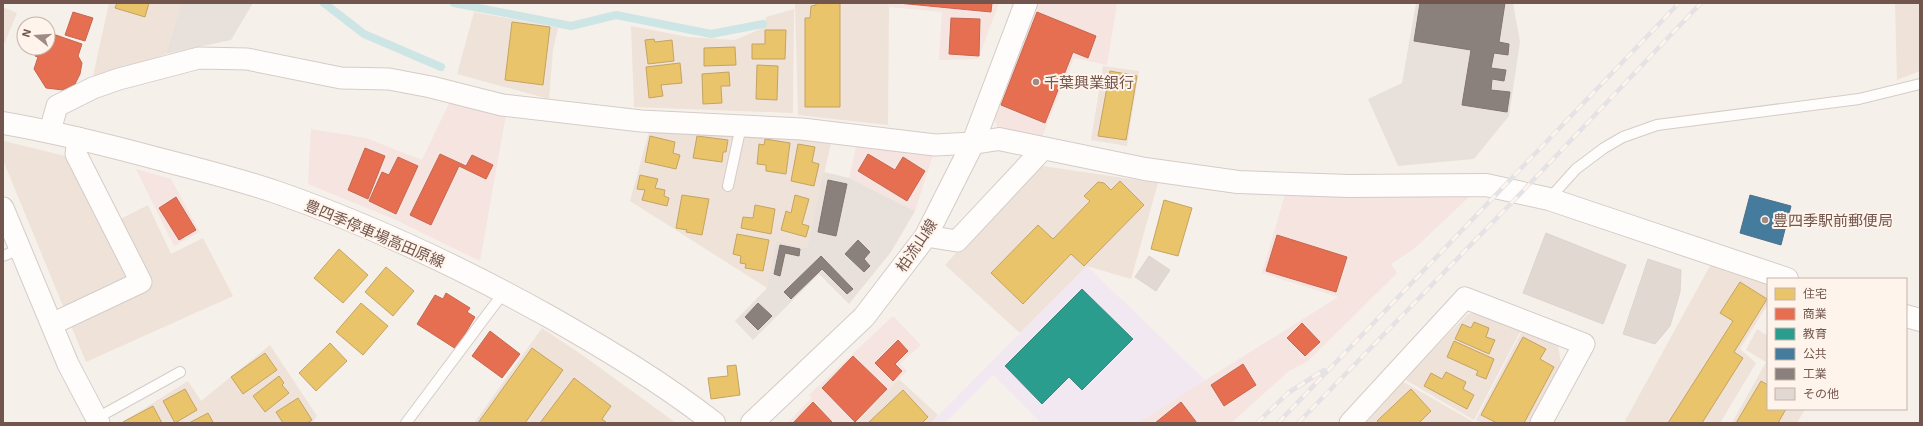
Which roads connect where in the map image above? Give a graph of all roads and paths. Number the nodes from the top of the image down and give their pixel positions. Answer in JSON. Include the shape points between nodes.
{"nodes":[{"id":1,"x":1026,"y":3,"type":"edge"},
{"id":2,"x":1920,"y":84,"type":"edge"},
{"id":3,"x":3,"y":123,"type":"edge"},
{"id":4,"x":740,"y":126,"type":"junction"},
{"id":5,"x":50,"y":131,"type":"junction"},
{"id":6,"x":78,"y":138,"type":"junction"},
{"id":7,"x":973,"y":143,"type":"junction"},
{"id":8,"x":1044,"y":148,"type":"junction"},
{"id":9,"x":728,"y":186,"type":"dead end"},
{"id":10,"x":1549,"y":199,"type":"junction"},
{"id":11,"x":3,"y":208,"type":"edge"},
{"id":12,"x":926,"y":236,"type":"junction"},
{"id":13,"x":11,"y":253,"type":"edge"},
{"id":14,"x":1784,"y":278,"type":"edge"},
{"id":15,"x":504,"y":292,"type":"junction"},
{"id":16,"x":1907,"y":316,"type":"edge"},
{"id":17,"x":1920,"y":320,"type":"edge"},
{"id":18,"x":52,"y":324,"type":"junction"},
{"id":19,"x":180,"y":372,"type":"dead end"},
{"id":20,"x":98,"y":421,"type":"edge"},
{"id":21,"x":406,"y":423,"type":"edge"},
{"id":22,"x":714,"y":423,"type":"edge"},
{"id":23,"x":752,"y":423,"type":"edge"},
{"id":24,"x":1350,"y":423,"type":"edge"},
{"id":25,"x":1541,"y":423,"type":"edge"}],
"edges":[{"from":1,"to":7,"type":"main road","name":"柏流山線"},
{"from":2,"to":10,"type":"lane","via":[[1859,99],[1657,125],[1623,137],[1604,148],[1576,169]]},
{"from":3,"to":5,"type":"main road","name":"豊四季停車場高田原線"},
{"from":4,"to":5,"type":"street","via":[[641,121],[502,105],[390,79],[341,78],[248,59],[199,58],[93,88],[57,106]]},
{"from":4,"to":7,"type":"street","via":[[802,129],[935,145]]},
{"from":4,"to":9,"type":"lane"},
{"from":5,"to":6,"type":"main road","name":"豊四季停車場高田原線"},
{"from":6,"to":15,"type":"main road","name":"豊四季停車場高田原線","via":[[196,168],[275,192],[344,217]]},
{"from":6,"to":18,"type":"street","via":[[76,154],[141,282]]},
{"from":7,"to":8,"type":"main road","via":[[999,139]]},
{"from":7,"to":12,"type":"main road","name":"柏流山線"},
{"from":8,"to":10,"type":"main road","via":[[1212,180],[1349,186],[1486,185]]},
{"from":8,"to":12,"type":"street","via":[[957,241]]},
{"from":10,"to":14,"type":"main road"},
{"from":11,"to":13,"type":"street"},
{"from":12,"to":23,"type":"main road","name":"柏流山線","via":[[864,317]]},
{"from":13,"to":18,"type":"street"},
{"from":15,"to":21,"type":"lane"},
{"from":15,"to":22,"type":"main road","name":"豊四季停車場高田原線","via":[[589,340],[688,403]]},
{"from":16,"to":17,"type":"main road"},
{"from":18,"to":20,"type":"street","via":[[68,364]]},
{"from":19,"to":20,"type":"lane"},
{"from":24,"to":25,"type":"street","via":[[1465,298],[1584,344]]}]}
